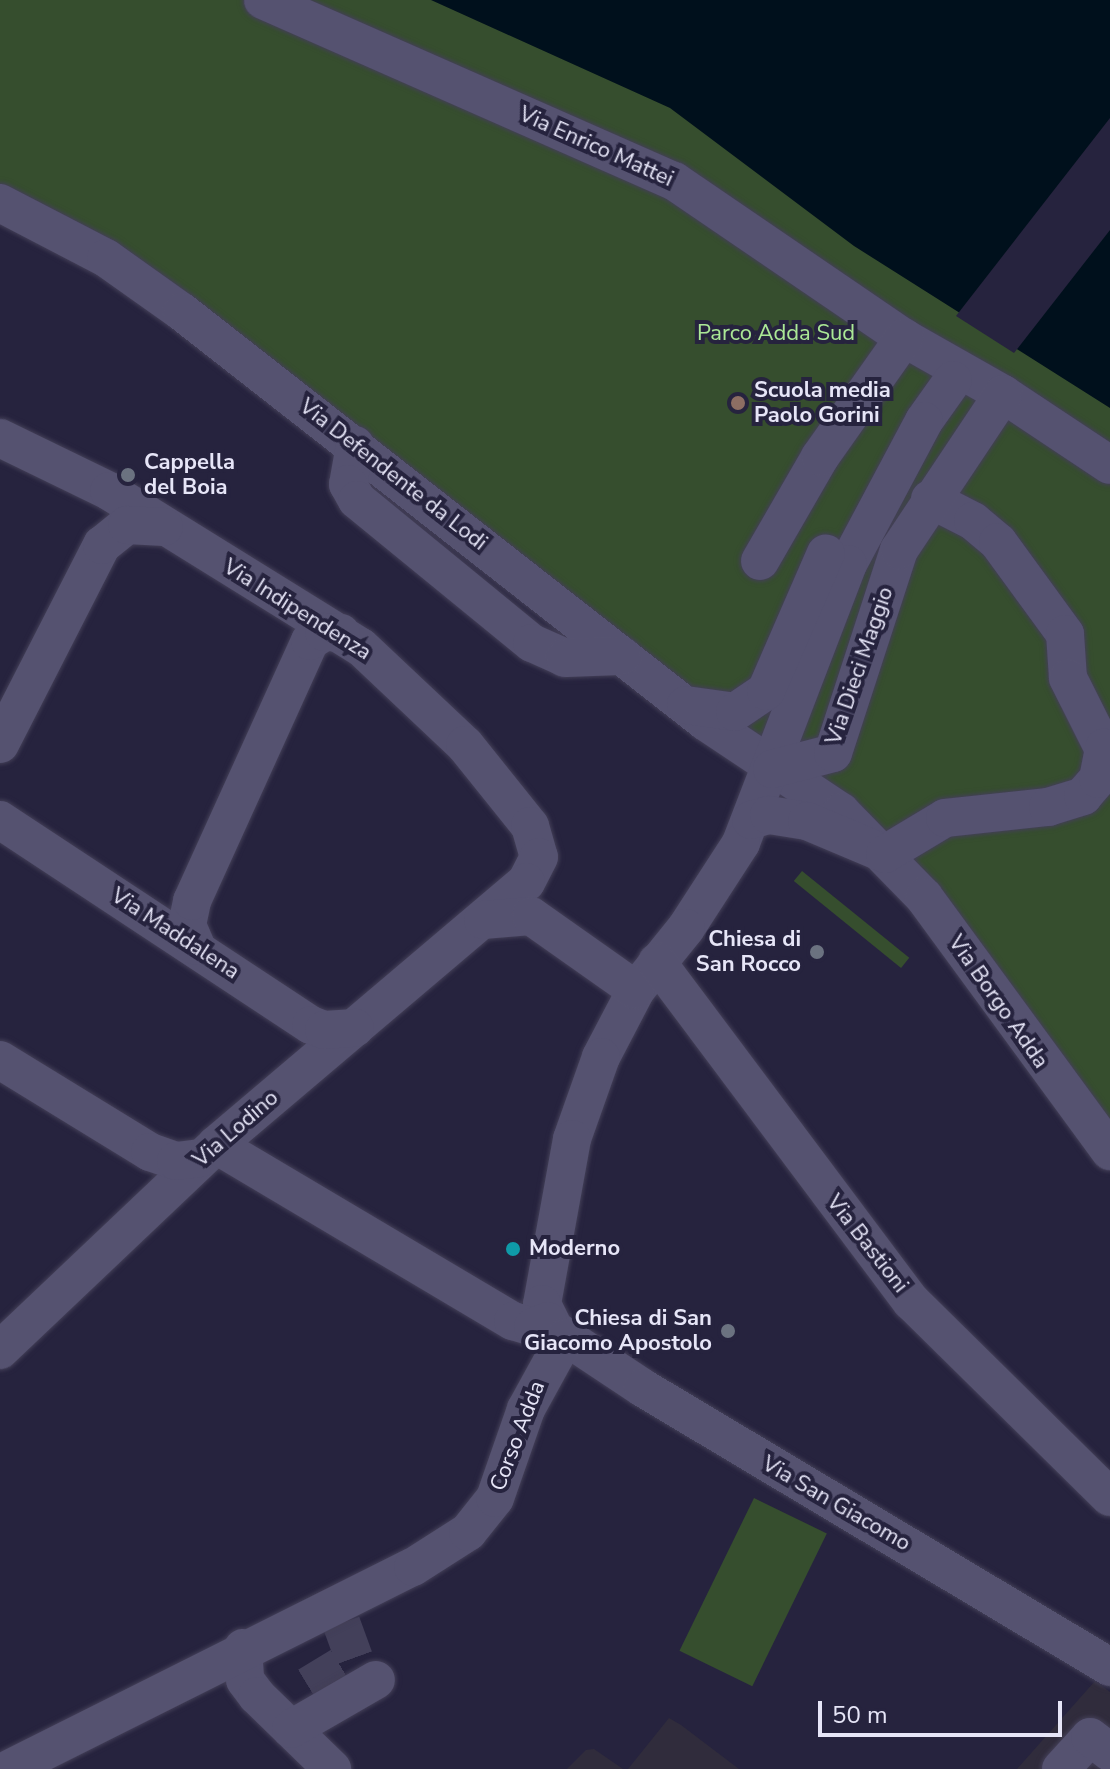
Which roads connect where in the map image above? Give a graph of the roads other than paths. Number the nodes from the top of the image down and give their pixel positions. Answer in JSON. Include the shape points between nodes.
{"nodes":[{"id":1,"x":263,"y":0,"type":"edge"},
{"id":2,"x":0,"y":203,"type":"edge"},
{"id":3,"x":904,"y":338,"type":"junction"},
{"id":4,"x":953,"y":380,"type":"dead end"},
{"id":5,"x":1003,"y":394,"type":"junction"},
{"id":6,"x":0,"y":438,"type":"edge"},
{"id":7,"x":909,"y":448,"type":"junction"},
{"id":8,"x":1110,"y":465,"type":"edge"},
{"id":9,"x":930,"y":499,"type":"junction"},
{"id":10,"x":164,"y":527,"type":"junction"},
{"id":11,"x":760,"y":561,"type":"dead end"},
{"id":12,"x":341,"y":633,"type":"junction"},
{"id":13,"x":684,"y":704,"type":"junction"},
{"id":14,"x":0,"y":744,"type":"edge"},
{"id":15,"x":1107,"y":755,"type":"edge"},
{"id":16,"x":772,"y":769,"type":"junction"},
{"id":17,"x":0,"y":820,"type":"edge"},
{"id":18,"x":751,"y":820,"type":"junction"},
{"id":19,"x":885,"y":854,"type":"junction"},
{"id":20,"x":483,"y":920,"type":"junction"},
{"id":21,"x":196,"y":946,"type":"junction"},
{"id":22,"x":647,"y":976,"type":"junction"},
{"id":23,"x":355,"y":1028,"type":"junction"},
{"id":24,"x":0,"y":1060,"type":"edge"},
{"id":25,"x":209,"y":1151,"type":"junction"},
{"id":26,"x":1110,"y":1151,"type":"edge"},
{"id":27,"x":556,"y":1329,"type":"junction"},
{"id":28,"x":0,"y":1350,"type":"edge"},
{"id":29,"x":1110,"y":1497,"type":"edge"},
{"id":30,"x":243,"y":1648,"type":"junction"},
{"id":31,"x":1110,"y":1667,"type":"edge"},
{"id":32,"x":376,"y":1680,"type":"dead end"},
{"id":33,"x":291,"y":1729,"type":"junction"},
{"id":34,"x":1110,"y":1752,"type":"edge"},
{"id":35,"x":9,"y":1769,"type":"edge"},
{"id":36,"x":332,"y":1769,"type":"edge"},
{"id":37,"x":1061,"y":1769,"type":"edge"}],
"edges":[{"from":1,"to":3,"type":"street","name":"Via Enrico Mattei","via":[[674,181]]},
{"from":2,"to":13,"type":"street","name":"Via Defendente da Lodi","via":[[106,258],[355,445]]},
{"from":3,"to":5,"type":"street","name":"Via Enrico Mattei"},
{"from":3,"to":11,"type":"street","via":[[820,457]]},
{"from":4,"to":7,"type":"street","name":"Via Dieci Maggio"},
{"from":5,"to":8,"type":"street","name":"Via Enrico Mattei"},
{"from":5,"to":9,"type":"street","name":"Via Dieci Maggio"},
{"from":6,"to":10,"type":"street","name":"Via Indipendenza","via":[[109,491]]},
{"from":7,"to":13,"type":"street","name":"Via Dieci Maggio","via":[[843,519],[766,691],[735,712]]},
{"from":7,"to":16,"type":"street","name":"Via Dieci Maggio","via":[[848,564]]},
{"from":9,"to":15,"type":"street","via":[[973,521],[998,542],[1065,634],[1068,678]]},
{"from":9,"to":16,"type":"street","name":"Via Dieci Maggio","via":[[899,550],[833,753]]},
{"from":10,"to":12,"type":"street","name":"Via Indipendenza"},
{"from":10,"to":14,"type":"street","via":[[127,525],[102,545]]},
{"from":12,"to":20,"type":"street","name":"Via Indipendenza","via":[[395,674],[465,745],[536,835],[539,857],[532,876]]},
{"from":12,"to":21,"type":"street","via":[[324,632],[310,641],[192,901],[187,925]]},
{"from":13,"to":16,"type":"street","name":"Via Defendente da Lodi"},
{"from":15,"to":19,"type":"street","via":[[1098,779],[1083,796],[1031,809],[945,818]]},
{"from":16,"to":18,"type":"street"},
{"from":16,"to":19,"type":"street","name":"Via Borgo Adda","via":[[818,794]]},
{"from":17,"to":21,"type":"street","name":"Via Maddalena"},
{"from":18,"to":19,"type":"street","name":"Via Borgo Adda","via":[[769,815],[807,821]]},
{"from":18,"to":22,"type":"street","via":[[730,864]]},
{"from":19,"to":26,"type":"street","name":"Via Borgo Adda","via":[[924,897]]},
{"from":20,"to":22,"type":"street","name":"Via Bastioni","via":[[531,916]]},
{"from":20,"to":23,"type":"street","name":"Via Lodino"},
{"from":21,"to":23,"type":"street","name":"Via Maddalena","via":[[311,1025],[324,1030]]},
{"from":22,"to":27,"type":"street","via":[[601,1057],[572,1139],[543,1279],[542,1304]]},
{"from":22,"to":29,"type":"street","name":"Via Bastioni","via":[[911,1301]]},
{"from":23,"to":25,"type":"street","name":"Via Lodino"},
{"from":24,"to":25,"type":"street","via":[[150,1152],[176,1161]]},
{"from":25,"to":27,"type":"street","via":[[513,1321]]},
{"from":25,"to":28,"type":"street","name":"Via Lodino"},
{"from":27,"to":30,"type":"street","name":"Corso Adda","via":[[484,1516],[337,1615]]},
{"from":27,"to":31,"type":"street","name":"Via San Giacomo","via":[[726,1441]]},
{"from":30,"to":33,"type":"street","via":[[245,1680]]},
{"from":30,"to":35,"type":"street","name":"Corso Adda"},
{"from":32,"to":33,"type":"street"},
{"from":33,"to":36,"type":"street"},
{"from":34,"to":37,"type":"street","via":[[1090,1737]]}]}
